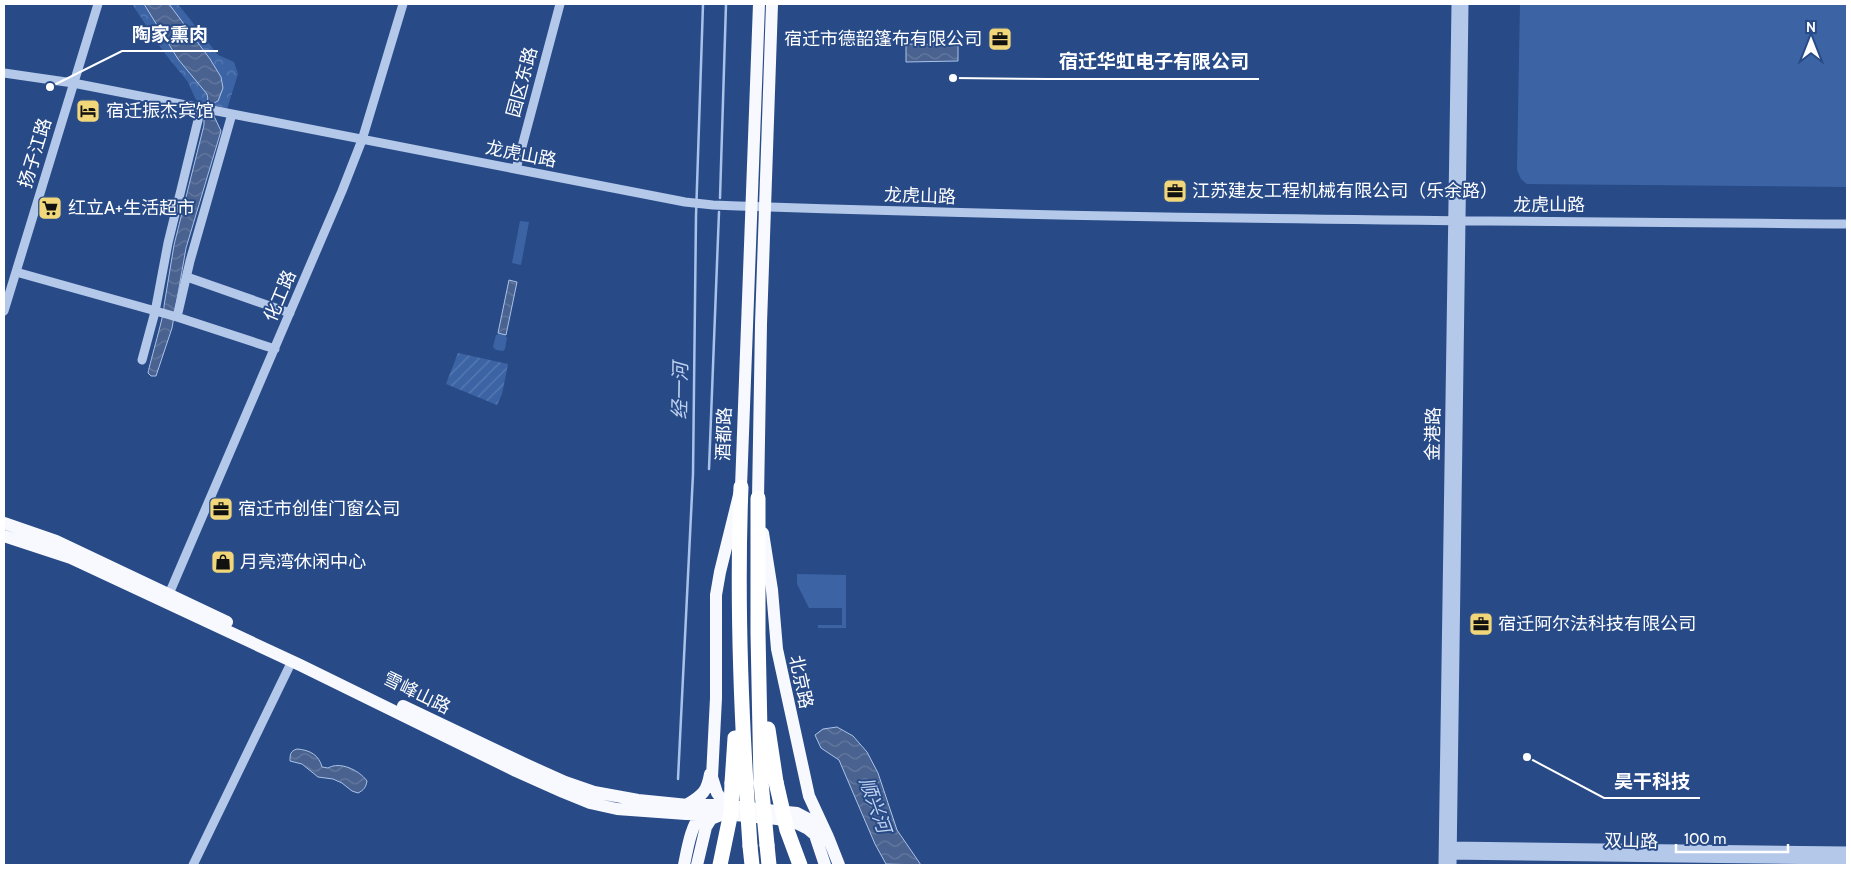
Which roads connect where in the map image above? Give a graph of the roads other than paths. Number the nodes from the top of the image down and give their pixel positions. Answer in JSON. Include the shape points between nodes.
{"nodes":[{"id":1,"x":98,"y":4,"type":"edge"},
{"id":2,"x":403,"y":4,"type":"edge"},
{"id":3,"x":560,"y":4,"type":"edge"},
{"id":4,"x":759,"y":4,"type":"edge"},
{"id":5,"x":772,"y":4,"type":"edge"},
{"id":6,"x":1456,"y":4,"type":"edge"},
{"id":7,"x":1464,"y":4,"type":"edge"},
{"id":8,"x":4,"y":73,"type":"edge"},
{"id":9,"x":73,"y":83,"type":"junction"},
{"id":10,"x":201,"y":108,"type":"junction"},
{"id":11,"x":232,"y":114,"type":"junction"},
{"id":12,"x":362,"y":140,"type":"junction"},
{"id":13,"x":516,"y":169,"type":"junction"},
{"id":14,"x":752,"y":206,"type":"junction"},
{"id":15,"x":766,"y":207,"type":"junction"},
{"id":16,"x":1457,"y":221,"type":"junction"},
{"id":17,"x":1847,"y":224,"type":"edge"},
{"id":18,"x":16,"y":272,"type":"junction"},
{"id":19,"x":187,"y":277,"type":"junction"},
{"id":20,"x":4,"y":311,"type":"edge"},
{"id":21,"x":156,"y":312,"type":"junction"},
{"id":22,"x":290,"y":314,"type":"junction"},
{"id":23,"x":177,"y":317,"type":"junction"},
{"id":24,"x":275,"y":349,"type":"junction"},
{"id":25,"x":142,"y":360,"type":"dead end"},
{"id":26,"x":741,"y":487,"type":"junction"},
{"id":27,"x":758,"y":498,"type":"junction"},
{"id":28,"x":4,"y":523,"type":"edge"},
{"id":29,"x":4,"y":536,"type":"edge"},
{"id":30,"x":169,"y":594,"type":"junction"},
{"id":31,"x":292,"y":661,"type":"junction"},
{"id":32,"x":758,"y":662,"type":"junction"},
{"id":33,"x":712,"y":764,"type":"junction"},
{"id":34,"x":746,"y":783,"type":"junction"},
{"id":35,"x":808,"y":796,"type":"junction"},
{"id":36,"x":687,"y":809,"type":"junction"},
{"id":37,"x":704,"y":809,"type":"junction"},
{"id":38,"x":724,"y":810,"type":"junction"},
{"id":39,"x":810,"y":818,"type":"junction"},
{"id":40,"x":798,"y":824,"type":"junction"},
{"id":41,"x":828,"y":837,"type":"junction"},
{"id":42,"x":1448,"y":850,"type":"junction"},
{"id":43,"x":1847,"y":852,"type":"edge"},
{"id":44,"x":1847,"y":860,"type":"edge"},
{"id":45,"x":835,"y":864,"type":"edge"},
{"id":46,"x":193,"y":865,"type":"edge"},
{"id":47,"x":684,"y":865,"type":"edge"},
{"id":48,"x":697,"y":865,"type":"edge"},
{"id":49,"x":720,"y":865,"type":"edge"},
{"id":50,"x":752,"y":865,"type":"edge"},
{"id":51,"x":768,"y":865,"type":"edge"},
{"id":52,"x":800,"y":865,"type":"edge"},
{"id":53,"x":1443,"y":865,"type":"edge"},
{"id":54,"x":1452,"y":865,"type":"edge"}],
"edges":[{"from":1,"to":9,"type":"street","name":"扬子江路"},
{"from":2,"to":12,"type":"street","name":"化工路"},
{"from":3,"to":13,"type":"street","name":"园区东路"},
{"from":4,"to":14,"type":"main road","name":"酒都路"},
{"from":5,"to":15,"type":"main road","name":"酒都路"},
{"from":6,"to":16,"type":"street","name":"金港路"},
{"from":7,"to":16,"type":"street","name":"金港路"},
{"from":8,"to":9,"type":"street","name":"龙虎山路"},
{"from":9,"to":10,"type":"street","name":"龙虎山路"},
{"from":9,"to":18,"type":"street","name":"扬子江路"},
{"from":10,"to":11,"type":"street","name":"龙虎山路"},
{"from":10,"to":21,"type":"street","via":[[168,243]]},
{"from":11,"to":12,"type":"street","name":"龙虎山路"},
{"from":11,"to":19,"type":"street"},
{"from":12,"to":13,"type":"street","name":"龙虎山路"},
{"from":12,"to":22,"type":"street","name":"化工路"},
{"from":13,"to":14,"type":"street","name":"龙虎山路","via":[[685,202]]},
{"from":14,"to":15,"type":"street","name":"龙虎山路"},
{"from":14,"to":26,"type":"main road","name":"酒都路"},
{"from":15,"to":16,"type":"street","name":"龙虎山路","via":[[983,214]]},
{"from":15,"to":27,"type":"main road","name":"酒都路"},
{"from":16,"to":17,"type":"street","name":"龙虎山路"},
{"from":16,"to":42,"type":"street","name":"金港路"},
{"from":18,"to":20,"type":"street","name":"扬子江路"},
{"from":18,"to":21,"type":"street"},
{"from":19,"to":22,"type":"street"},
{"from":19,"to":23,"type":"street"},
{"from":21,"to":23,"type":"street"},
{"from":21,"to":25,"type":"street"},
{"from":22,"to":24,"type":"street","name":"化工路"},
{"from":23,"to":24,"type":"street"},
{"from":24,"to":30,"type":"street","name":"化工路"},
{"from":26,"to":33,"type":"main road","via":[[716,595]]},
{"from":26,"to":34,"type":"highway","name":"酒都路","via":[[740,649]]},
{"from":27,"to":32,"type":"highway","name":"酒都路"},
{"from":27,"to":35,"type":"main road","name":"北京路","via":[[777,649]]},
{"from":28,"to":30,"type":"main road","name":"雪峰山路","via":[[56,541]]},
{"from":29,"to":31,"type":"main road","name":"雪峰山路","via":[[71,558]]},
{"from":30,"to":36,"type":"main road","name":"雪峰山路","via":[[565,782],[614,797]]},
{"from":31,"to":36,"type":"main road","name":"雪峰山路","via":[[582,800],[617,809]]},
{"from":31,"to":46,"type":"street"},
{"from":32,"to":34,"type":"highway","name":"酒都路"},
{"from":32,"to":52,"type":"highway","bridge":true,"via":[[776,782],[787,830]]},
{"from":33,"to":36,"type":"main road","via":[[707,788]]},
{"from":33,"to":37,"type":"main road"},
{"from":33,"to":38,"type":"main road","via":[[714,786]]},
{"from":34,"to":49,"type":"highway","bridge":true,"via":[[731,812]]},
{"from":34,"to":50,"type":"highway","name":"酒都路","bridge":true},
{"from":34,"to":51,"type":"highway","name":"酒都路","bridge":true,"via":[[767,845]]},
{"from":35,"to":39,"type":"main road"},
{"from":35,"to":41,"type":"main road","name":"北京路"},
{"from":36,"to":37,"type":"main road","name":"雪峰山路"},
{"from":37,"to":38,"type":"main road","name":"雪峰山路"},
{"from":37,"to":47,"type":"main road","via":[[691,832]]},
{"from":38,"to":39,"type":"main road","name":"雪峰山路","via":[[784,811]]},
{"from":38,"to":40,"type":"main road"},
{"from":38,"to":48,"type":"main road","via":[[706,826]]},
{"from":39,"to":40,"type":"main road"},
{"from":39,"to":41,"type":"main road"},
{"from":40,"to":45,"type":"main road","via":[[815,835]]},
{"from":41,"to":45,"type":"main road","name":"北京路"},
{"from":42,"to":43,"type":"street","name":"双山路"},
{"from":42,"to":44,"type":"street","name":"双山路"},
{"from":42,"to":53,"type":"street","name":"金港路"},
{"from":42,"to":54,"type":"street","name":"金港路"}]}
